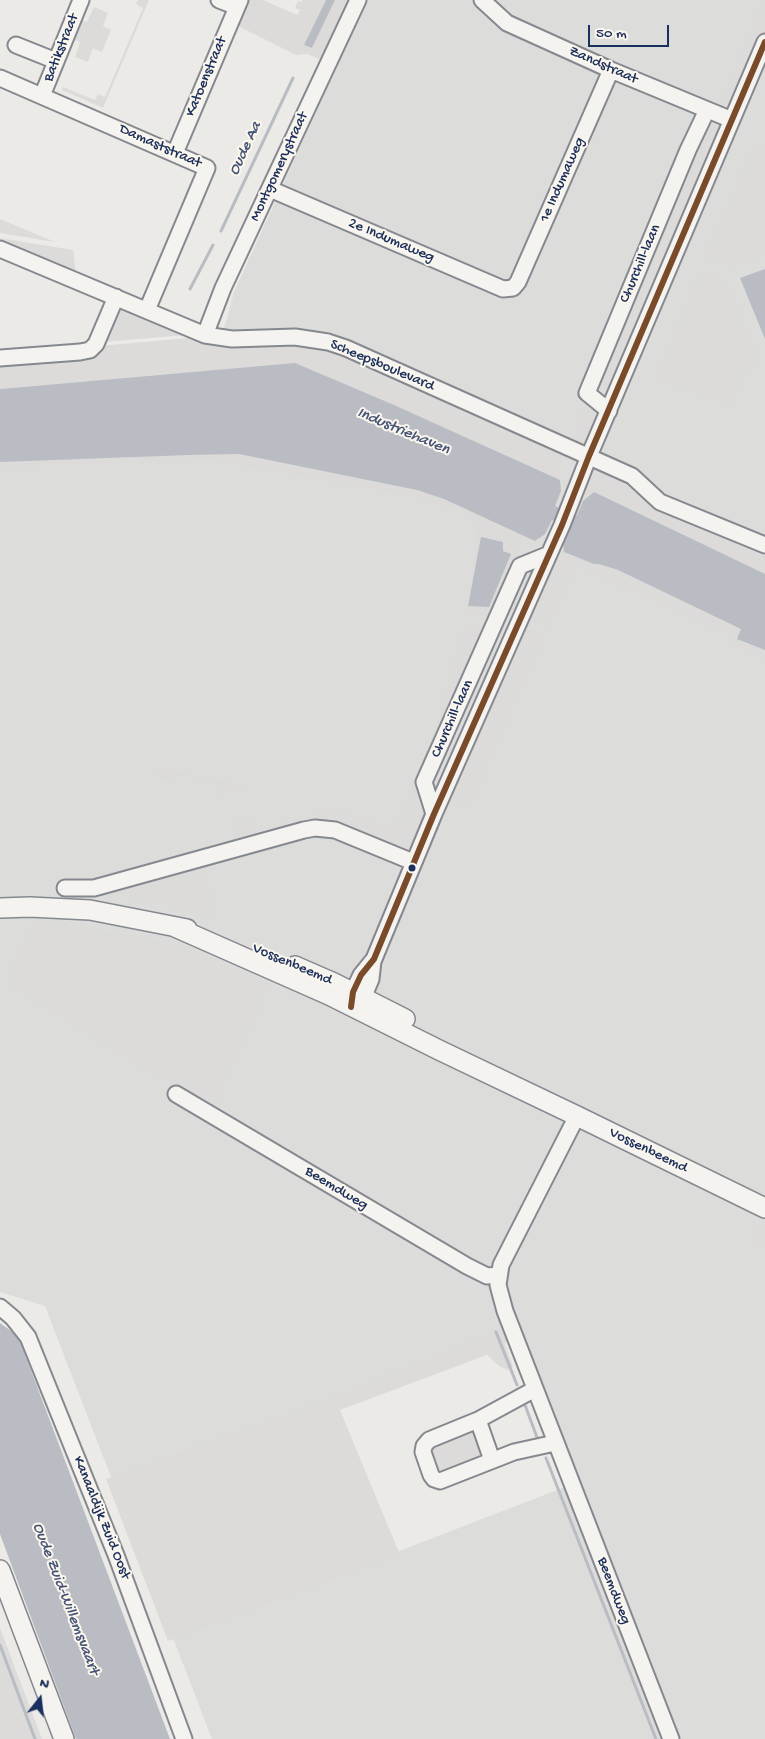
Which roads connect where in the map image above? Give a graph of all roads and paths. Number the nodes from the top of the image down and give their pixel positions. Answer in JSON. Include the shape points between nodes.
{"nodes":[{"id":1,"x":81,"y":0,"type":"edge"},
{"id":2,"x":219,"y":0,"type":"edge"},
{"id":3,"x":358,"y":0,"type":"edge"},
{"id":4,"x":482,"y":0,"type":"edge"},
{"id":5,"x":238,"y":4,"type":"edge"},
{"id":6,"x":765,"y":42,"type":"edge"},
{"id":7,"x":16,"y":45,"type":"dead end"},
{"id":8,"x":56,"y":61,"type":"junction"},
{"id":9,"x":611,"y":70,"type":"junction"},
{"id":10,"x":0,"y":78,"type":"edge"},
{"id":11,"x":42,"y":96,"type":"junction"},
{"id":12,"x":707,"y":110,"type":"junction"},
{"id":13,"x":732,"y":120,"type":"junction"},
{"id":14,"x":175,"y":153,"type":"junction"},
{"id":15,"x":270,"y":189,"type":"junction"},
{"id":16,"x":0,"y":249,"type":"edge"},
{"id":17,"x":513,"y":288,"type":"joint"},
{"id":18,"x":116,"y":297,"type":"junction"},
{"id":19,"x":148,"y":310,"type":"junction"},
{"id":20,"x":205,"y":335,"type":"junction"},
{"id":21,"x":0,"y":358,"type":"edge"},
{"id":22,"x":609,"y":411,"type":"junction"},
{"id":23,"x":589,"y":456,"type":"junction"},
{"id":24,"x":765,"y":545,"type":"edge"},
{"id":25,"x":547,"y":555,"type":"junction"},
{"id":26,"x":494,"y":626,"type":"junction"},
{"id":27,"x":513,"y":634,"type":"junction"},
{"id":28,"x":434,"y":814,"type":"junction"},
{"id":29,"x":414,"y":862,"type":"junction"},
{"id":30,"x":65,"y":888,"type":"dead end"},
{"id":31,"x":0,"y":908,"type":"edge"},
{"id":32,"x":356,"y":999,"type":"junction"},
{"id":33,"x":176,"y":1094,"type":"dead end"},
{"id":34,"x":577,"y":1116,"type":"junction"},
{"id":35,"x":765,"y":1208,"type":"edge"},
{"id":36,"x":498,"y":1275,"type":"junction"},
{"id":37,"x":0,"y":1307,"type":"edge"},
{"id":38,"x":535,"y":1389,"type":"junction"},
{"id":39,"x":478,"y":1420,"type":"junction"},
{"id":40,"x":556,"y":1443,"type":"junction"},
{"id":41,"x":492,"y":1460,"type":"junction"},
{"id":42,"x":0,"y":1570,"type":"edge"},
{"id":43,"x":64,"y":1739,"type":"edge"},
{"id":44,"x":184,"y":1739,"type":"edge"},
{"id":45,"x":671,"y":1739,"type":"edge"}],
"edges":[{"from":1,"to":8,"type":"street","name":"Batikstraat"},
{"from":2,"to":5,"type":"street"},
{"from":3,"to":15,"type":"street","name":"Montgomerystraat"},
{"from":4,"to":9,"type":"street","name":"Zandstraat","via":[[507,24]]},
{"from":5,"to":14,"type":"street","name":"Katoenstraat"},
{"from":6,"to":13,"type":"street","name":"Churchill-laan"},
{"from":7,"to":8,"type":"street"},
{"from":8,"to":11,"type":"street","name":"Batikstraat"},
{"from":9,"to":12,"type":"street","name":"Zandstraat"},
{"from":9,"to":17,"type":"street","name":"1e Indumaweg"},
{"from":10,"to":11,"type":"street","name":"Damaststraat"},
{"from":11,"to":14,"type":"street","name":"Damaststraat"},
{"from":12,"to":13,"type":"street","name":"Zandstraat"},
{"from":12,"to":22,"type":"street","name":"Churchill-laan","via":[[587,393]]},
{"from":13,"to":22,"type":"street","name":"Churchill-laan"},
{"from":14,"to":19,"type":"street","name":"Damaststraat","via":[[207,168]]},
{"from":15,"to":17,"type":"street","name":"2e Indumaweg","via":[[503,289]]},
{"from":15,"to":20,"type":"street","name":"Montgomerystraat","via":[[223,288]]},
{"from":16,"to":18,"type":"street","name":"Scheepsboulevard"},
{"from":18,"to":19,"type":"street","name":"Scheepsboulevard"},
{"from":18,"to":21,"type":"street","via":[[96,344],[90,350]]},
{"from":19,"to":20,"type":"street","name":"Scheepsboulevard"},
{"from":20,"to":23,"type":"street","name":"Scheepsboulevard","via":[[232,339],[295,337],[328,342]]},
{"from":22,"to":23,"type":"street","name":"Churchill-laan"},
{"from":23,"to":24,"type":"street","name":"Scheepsboulevard","via":[[632,476],[660,502]]},
{"from":23,"to":25,"type":"street","name":"Churchill-laan"},
{"from":25,"to":26,"type":"street","name":"Churchill-laan","via":[[520,566]]},
{"from":25,"to":27,"type":"street","name":"Churchill-laan"},
{"from":26,"to":27,"type":"street"},
{"from":26,"to":28,"type":"street","name":"Churchill-laan","via":[[424,782]]},
{"from":27,"to":28,"type":"street","name":"Churchill-laan"},
{"from":28,"to":29,"type":"street","name":"Churchill-laan"},
{"from":29,"to":30,"type":"street","via":[[344,833],[315,828],[94,888]]},
{"from":29,"to":32,"type":"street","name":"Churchill-laan","via":[[374,958],[371,979]]},
{"from":31,"to":32,"type":"main road","name":"Vossenbeemd","via":[[90,910],[200,931],[255,949]]},
{"from":32,"to":34,"type":"main road","name":"Vossenbeemd","via":[[477,1068]]},
{"from":33,"to":36,"type":"street","name":"Beemdweg","via":[[467,1266],[487,1276]]},
{"from":34,"to":35,"type":"main road","name":"Vossenbeemd"},
{"from":34,"to":36,"type":"street"},
{"from":36,"to":38,"type":"street","name":"Beemdweg","via":[[505,1311]]},
{"from":37,"to":44,"type":"street","name":"Kanaaldijk Zuid Oost","via":[[28,1336],[116,1554]]},
{"from":38,"to":39,"type":"street"},
{"from":38,"to":40,"type":"street","name":"Beemdweg"},
{"from":39,"to":41,"type":"street"},
{"from":39,"to":41,"type":"street","via":[[429,1440],[423,1452],[431,1475],[440,1481]]},
{"from":40,"to":41,"type":"street"},
{"from":40,"to":45,"type":"street","name":"Beemdweg"},
{"from":42,"to":43,"type":"main road"}]}
